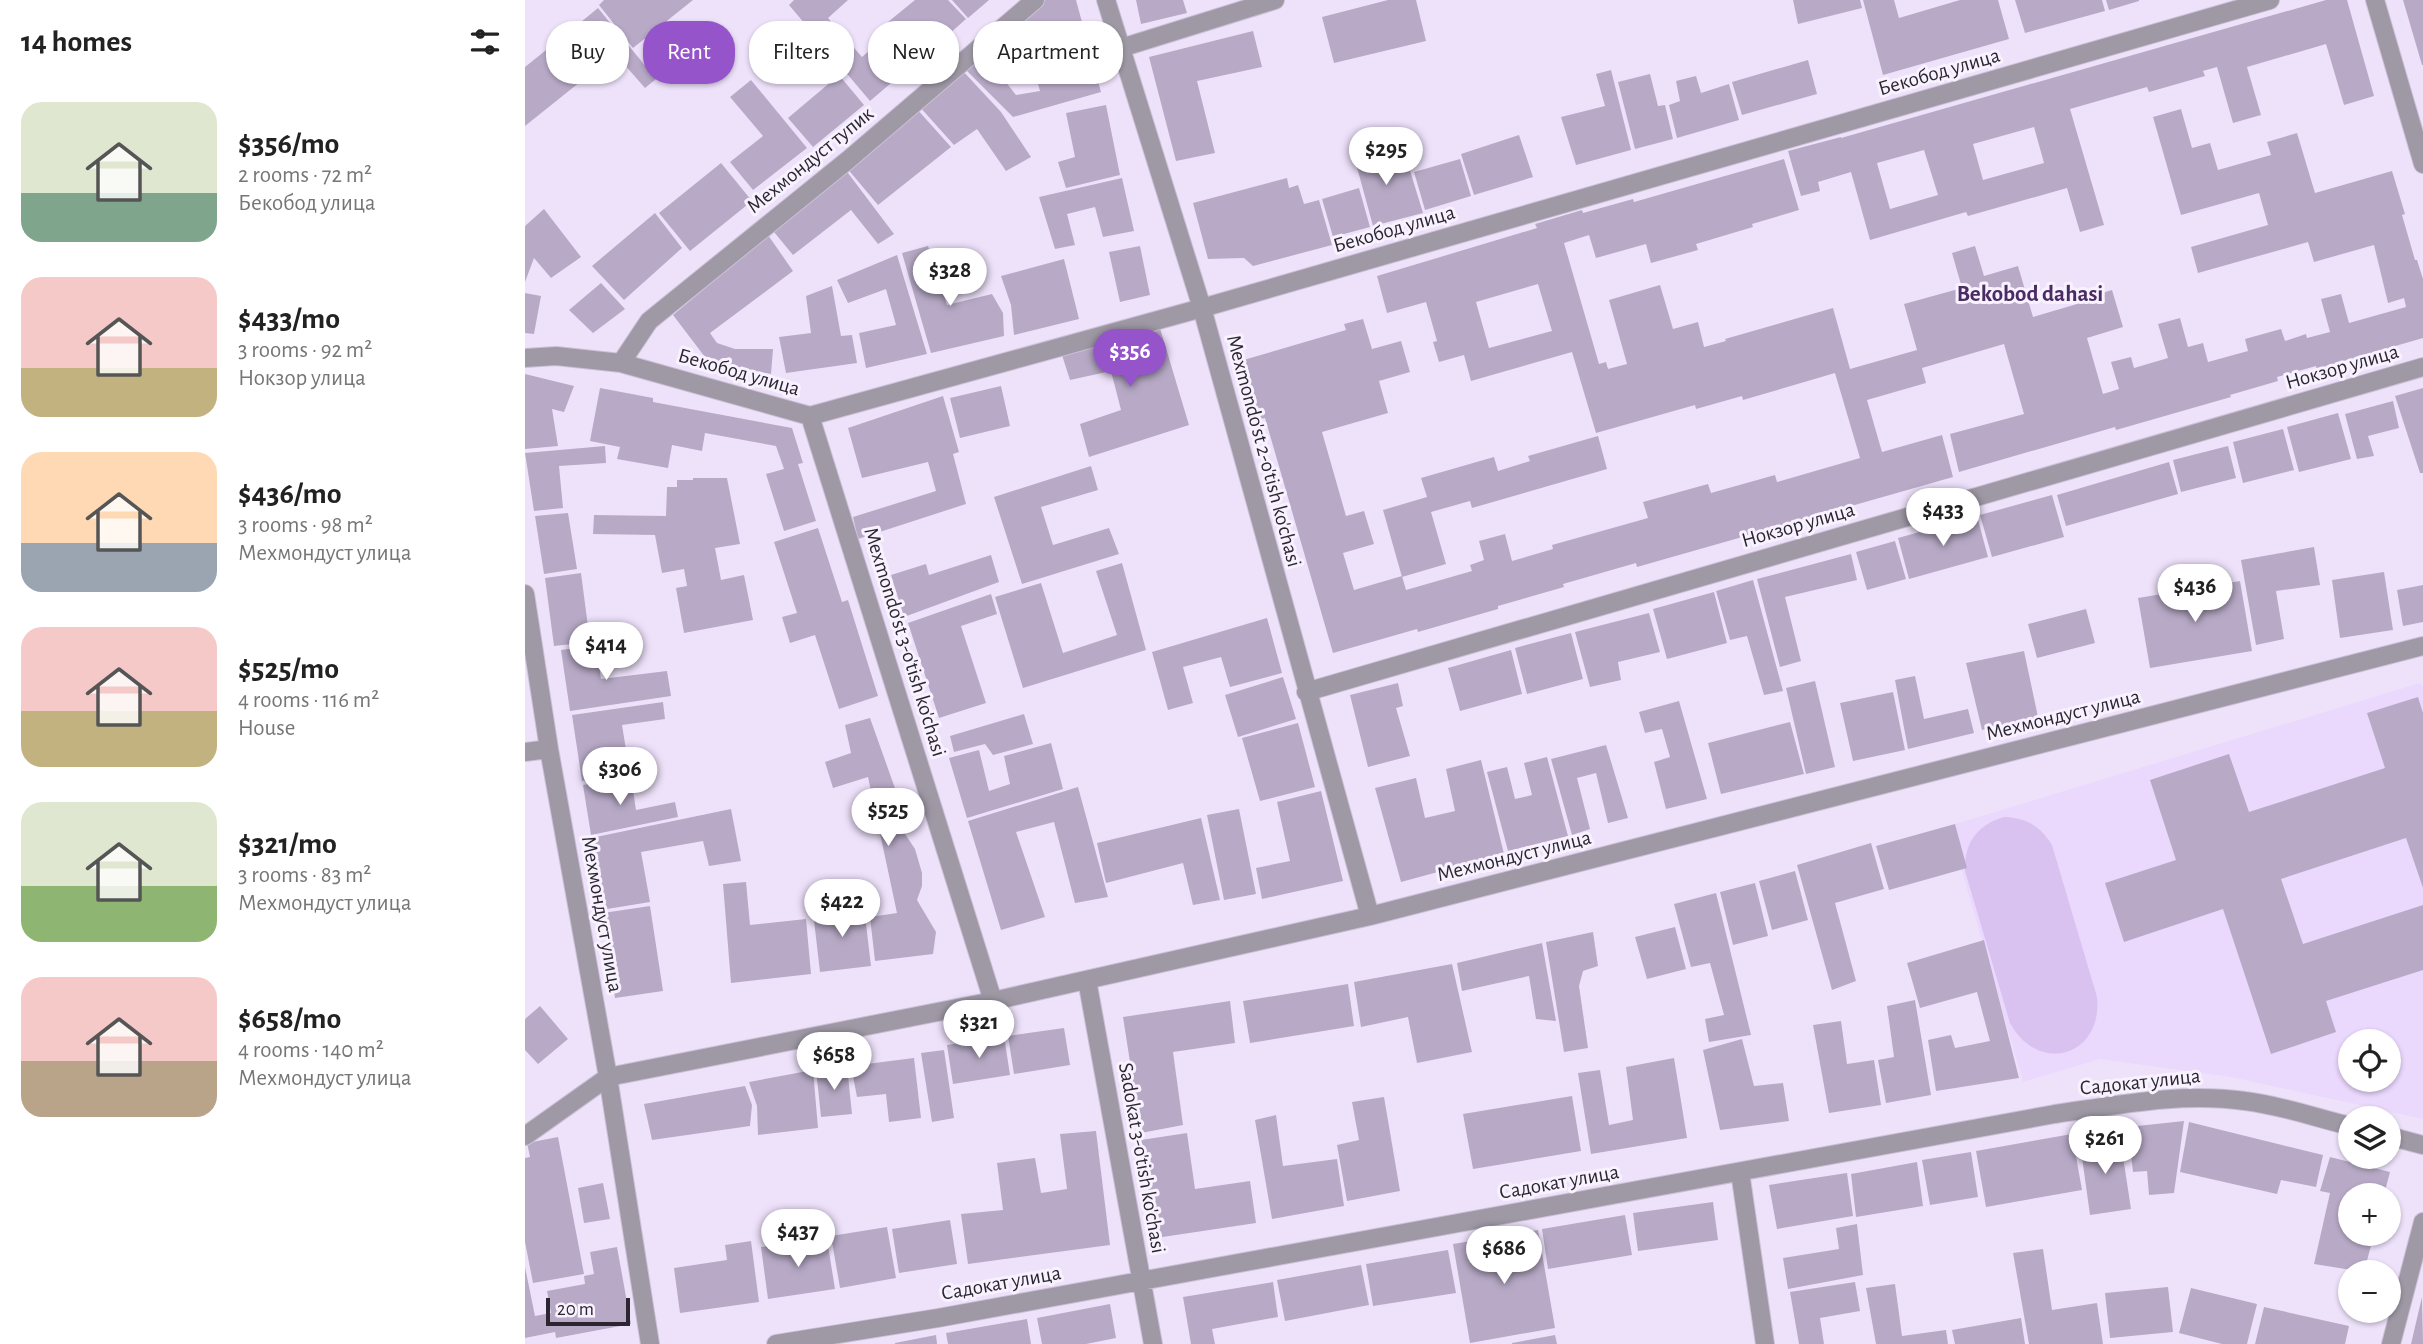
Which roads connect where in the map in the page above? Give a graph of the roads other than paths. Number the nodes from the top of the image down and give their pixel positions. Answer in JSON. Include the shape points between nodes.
{"nodes":[{"id":1,"x":1035,"y":0,"type":"edge"},
{"id":2,"x":1106,"y":0,"type":"edge"},
{"id":3,"x":1275,"y":0,"type":"edge"},
{"id":4,"x":2270,"y":0,"type":"edge"},
{"id":5,"x":2375,"y":0,"type":"edge"},
{"id":6,"x":1113,"y":21,"type":"edge"},
{"id":7,"x":1123,"y":47,"type":"edge"},
{"id":8,"x":1123,"y":54,"type":"edge"},
{"id":9,"x":2423,"y":164,"type":"edge"},
{"id":10,"x":1202,"y":308,"type":"junction"},
{"id":11,"x":525,"y":358,"type":"edge"},
{"id":12,"x":621,"y":363,"type":"junction"},
{"id":13,"x":2423,"y":367,"type":"edge"},
{"id":14,"x":810,"y":416,"type":"junction"},
{"id":15,"x":525,"y":594,"type":"edge"},
{"id":16,"x":2423,"y":646,"type":"edge"},
{"id":17,"x":1306,"y":692,"type":"junction"},
{"id":18,"x":549,"y":749,"type":"junction"},
{"id":19,"x":525,"y":752,"type":"edge"},
{"id":20,"x":1370,"y":916,"type":"junction"},
{"id":21,"x":1087,"y":980,"type":"junction"},
{"id":22,"x":993,"y":1002,"type":"junction"},
{"id":23,"x":608,"y":1076,"type":"junction"},
{"id":24,"x":2338,"y":1123,"type":"edge"},
{"id":25,"x":525,"y":1136,"type":"edge"},
{"id":26,"x":2401,"y":1139,"type":"edge"},
{"id":27,"x":2423,"y":1144,"type":"edge"},
{"id":28,"x":1740,"y":1172,"type":"junction"},
{"id":29,"x":2423,"y":1222,"type":"edge"},
{"id":30,"x":1140,"y":1281,"type":"junction"},
{"id":31,"x":650,"y":1344,"type":"edge"},
{"id":32,"x":776,"y":1344,"type":"edge"},
{"id":33,"x":1153,"y":1344,"type":"edge"},
{"id":34,"x":1765,"y":1344,"type":"edge"},
{"id":35,"x":2391,"y":1344,"type":"edge"}],
"edges":[{"from":1,"to":12,"type":"street","name":"Мехмондуст тупик","via":[[848,160],[649,320]]},
{"from":2,"to":6,"type":"street","name":"Mexmondo'st 2-o'tish ko'chasi"},
{"from":3,"to":7,"type":"street"},
{"from":4,"to":10,"type":"street","name":"Бекобод улица"},
{"from":5,"to":9,"type":"street"},
{"from":8,"to":10,"type":"street","name":"Mexmondo'st 2-o'tish ko'chasi"},
{"from":10,"to":14,"type":"street","name":"Бекобод улица"},
{"from":10,"to":17,"type":"street","name":"Mexmondo'st 2-o'tish ko'chasi"},
{"from":11,"to":12,"type":"street","name":"Бекобод улица","via":[[556,356]]},
{"from":12,"to":14,"type":"street","name":"Бекобод улица"},
{"from":13,"to":17,"type":"street","name":"Нокзор улица"},
{"from":14,"to":22,"type":"street","name":"Mexmondo'st 3-o'tish ko'chasi"},
{"from":15,"to":18,"type":"street","name":"Мехмондуст улица"},
{"from":16,"to":20,"type":"street","name":"Мехмондуст улица"},
{"from":17,"to":20,"type":"street","name":"Mexmondo'st 2-o'tish ko'chasi"},
{"from":18,"to":19,"type":"street"},
{"from":18,"to":23,"type":"street","name":"Мехмондуст улица"},
{"from":20,"to":21,"type":"street","name":"Мехмондуст улица"},
{"from":21,"to":22,"type":"street","name":"Мехмондуст улица"},
{"from":21,"to":30,"type":"street","name":"Sadokat 3-o'tish ko'chasi"},
{"from":22,"to":23,"type":"street","name":"Мехмондуст улица"},
{"from":23,"to":25,"type":"street"},
{"from":23,"to":31,"type":"street","name":"Мехмондуст улица"},
{"from":24,"to":28,"type":"street","name":"Садокат улица","via":[[2246,1101],[2138,1101]]},
{"from":26,"to":27,"type":"street"},
{"from":28,"to":30,"type":"street","name":"Садокат улица"},
{"from":28,"to":34,"type":"street"},
{"from":29,"to":35,"type":"street"},
{"from":30,"to":32,"type":"street","name":"Садокат улица"},
{"from":30,"to":33,"type":"street","name":"Sadokat 3-o'tish ko'chasi"}]}
